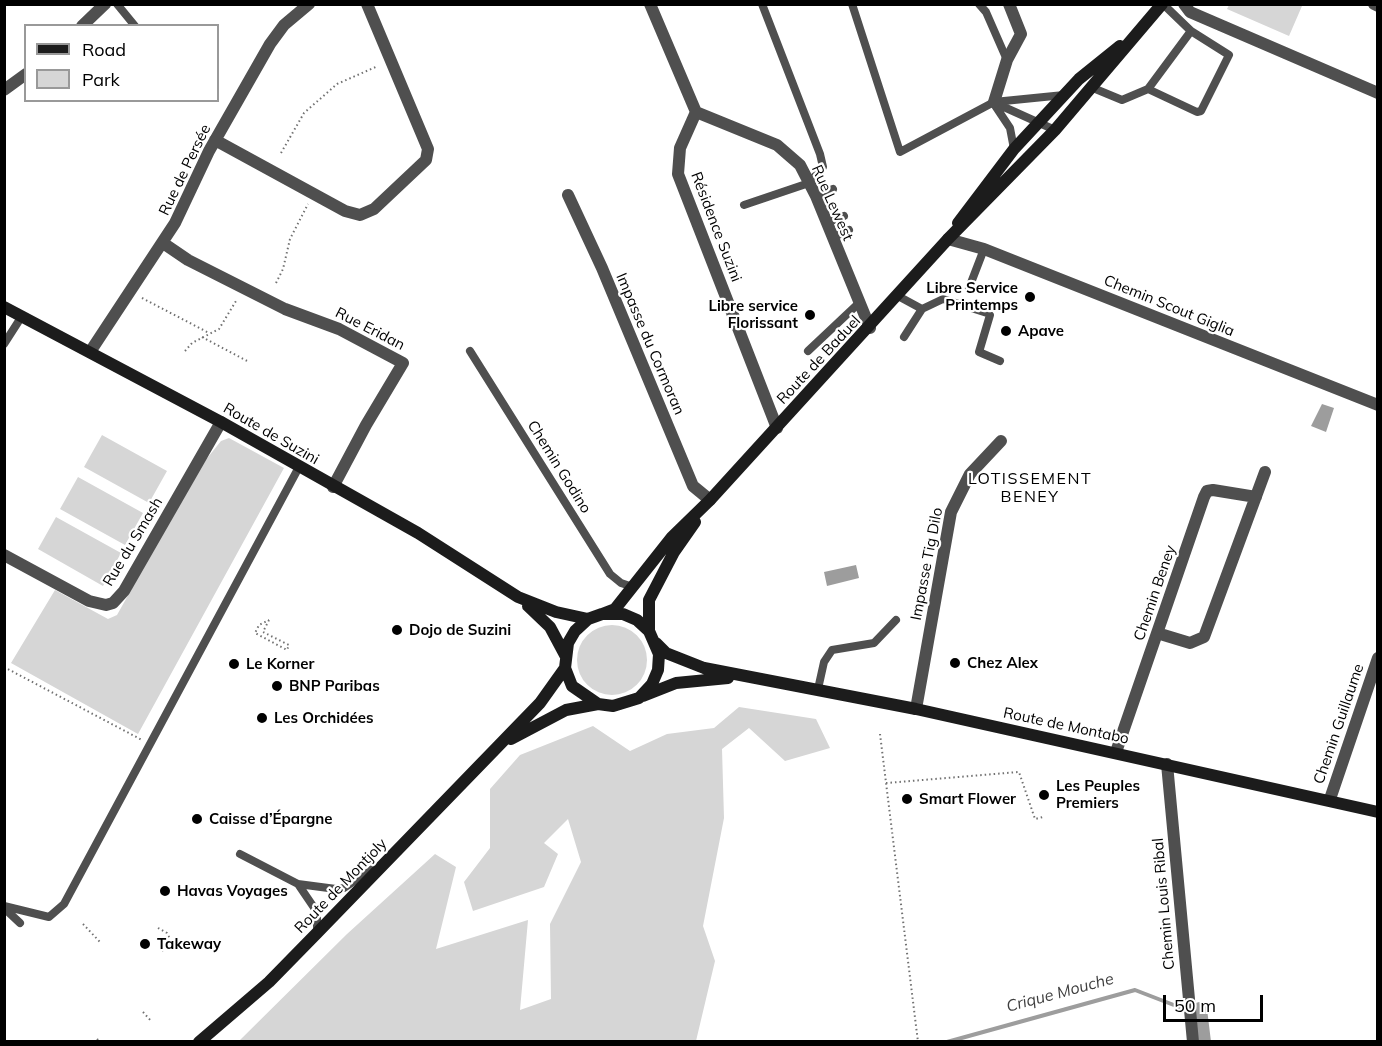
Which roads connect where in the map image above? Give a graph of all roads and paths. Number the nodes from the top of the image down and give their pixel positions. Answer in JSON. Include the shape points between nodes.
{"nodes":[{"id":1,"x":105,"y":4,"type":"edge"},
{"id":2,"x":117,"y":4,"type":"edge"},
{"id":3,"x":309,"y":4,"type":"edge"},
{"id":4,"x":367,"y":4,"type":"edge"},
{"id":5,"x":650,"y":4,"type":"edge"},
{"id":6,"x":762,"y":4,"type":"edge"},
{"id":7,"x":852,"y":4,"type":"edge"},
{"id":8,"x":979,"y":4,"type":"edge"},
{"id":9,"x":1009,"y":4,"type":"edge"},
{"id":10,"x":1163,"y":4,"type":"edge"},
{"id":11,"x":1184,"y":4,"type":"edge"},
{"id":12,"x":84,"y":24,"type":"edge"},
{"id":13,"x":133,"y":24,"type":"edge"},
{"id":14,"x":1191,"y":31,"type":"junction"},
{"id":15,"x":1137,"y":32,"type":"junction"},
{"id":16,"x":1007,"y":60,"type":"junction"},
{"id":17,"x":381,"y":65,"type":"dead end"},
{"id":18,"x":24,"y":75,"type":"edge"},
{"id":19,"x":1093,"y":88,"type":"junction"},
{"id":20,"x":1148,"y":89,"type":"junction"},
{"id":21,"x":4,"y":90,"type":"edge"},
{"id":22,"x":1377,"y":93,"type":"edge"},
{"id":23,"x":1064,"y":95,"type":"junction"},
{"id":24,"x":994,"y":102,"type":"junction"},
{"id":25,"x":696,"y":112,"type":"junction"},
{"id":26,"x":1038,"y":122,"type":"junction"},
{"id":27,"x":1055,"y":130,"type":"junction"},
{"id":28,"x":215,"y":140,"type":"junction"},
{"id":29,"x":1014,"y":149,"type":"junction"},
{"id":30,"x":281,"y":153,"type":"dead end"},
{"id":31,"x":809,"y":183,"type":"junction"},
{"id":32,"x":833,"y":189,"type":"dead end"},
{"id":33,"x":568,"y":195,"type":"dead end"},
{"id":34,"x":816,"y":196,"type":"junction"},
{"id":35,"x":309,"y":202,"type":"dead end"},
{"id":36,"x":744,"y":205,"type":"dead end"},
{"id":37,"x":844,"y":216,"type":"dead end"},
{"id":38,"x":826,"y":223,"type":"junction"},
{"id":39,"x":849,"y":230,"type":"dead end"},
{"id":40,"x":832,"y":238,"type":"junction"},
{"id":41,"x":948,"y":239,"type":"junction"},
{"id":42,"x":164,"y":243,"type":"junction"},
{"id":43,"x":984,"y":249,"type":"junction"},
{"id":44,"x":276,"y":283,"type":"dead end"},
{"id":45,"x":969,"y":288,"type":"dead end"},
{"id":46,"x":898,"y":296,"type":"junction"},
{"id":47,"x":142,"y":298,"type":"dead end"},
{"id":48,"x":236,"y":301,"type":"dead end"},
{"id":49,"x":859,"y":303,"type":"junction"},
{"id":50,"x":4,"y":307,"type":"edge"},
{"id":51,"x":922,"y":309,"type":"junction"},
{"id":52,"x":22,"y":316,"type":"junction"},
{"id":53,"x":870,"y":328,"type":"junction"},
{"id":54,"x":209,"y":333,"type":"junction"},
{"id":55,"x":202,"y":337,"type":"junction"},
{"id":56,"x":904,"y":337,"type":"dead end"},
{"id":57,"x":4,"y":344,"type":"edge"},
{"id":58,"x":185,"y":351,"type":"dead end"},
{"id":59,"x":470,"y":351,"type":"dead end"},
{"id":60,"x":808,"y":351,"type":"dead end"},
{"id":61,"x":90,"y":352,"type":"junction"},
{"id":62,"x":1000,"y":361,"type":"dead end"},
{"id":63,"x":249,"y":362,"type":"dead end"},
{"id":64,"x":1377,"y":405,"type":"edge"},
{"id":65,"x":220,"y":422,"type":"junction"},
{"id":66,"x":777,"y":428,"type":"junction"},
{"id":67,"x":1001,"y":441,"type":"dead end"},
{"id":68,"x":299,"y":467,"type":"junction"},
{"id":69,"x":1265,"y":472,"type":"dead end"},
{"id":70,"x":333,"y":487,"type":"junction"},
{"id":71,"x":1256,"y":497,"type":"junction"},
{"id":72,"x":710,"y":500,"type":"junction"},
{"id":73,"x":4,"y":555,"type":"edge"},
{"id":74,"x":633,"y":587,"type":"junction"},
{"id":75,"x":518,"y":597,"type":"junction"},
{"id":76,"x":602,"y":614,"type":"junction"},
{"id":77,"x":588,"y":619,"type":"junction"},
{"id":78,"x":896,"y":620,"type":"dead end"},
{"id":79,"x":255,"y":633,"type":"joint"},
{"id":80,"x":1157,"y":633,"type":"junction"},
{"id":81,"x":652,"y":637,"type":"junction"},
{"id":82,"x":565,"y":655,"type":"junction"},
{"id":83,"x":1377,"y":658,"type":"edge"},
{"id":84,"x":4,"y":667,"type":"edge"},
{"id":85,"x":565,"y":668,"type":"junction"},
{"id":86,"x":747,"y":677,"type":"junction"},
{"id":87,"x":818,"y":689,"type":"junction"},
{"id":88,"x":639,"y":698,"type":"junction"},
{"id":89,"x":598,"y":704,"type":"junction"},
{"id":90,"x":916,"y":709,"type":"junction"},
{"id":91,"x":880,"y":734,"type":"dead end"},
{"id":92,"x":150,"y":744,"type":"junction"},
{"id":93,"x":500,"y":746,"type":"junction"},
{"id":94,"x":1116,"y":752,"type":"junction"},
{"id":95,"x":1167,"y":764,"type":"junction"},
{"id":96,"x":886,"y":783,"type":"junction"},
{"id":97,"x":1330,"y":799,"type":"junction"},
{"id":98,"x":1377,"y":812,"type":"edge"},
{"id":99,"x":1043,"y":817,"type":"dead end"},
{"id":100,"x":240,"y":854,"type":"dead end"},
{"id":101,"x":388,"y":859,"type":"junction"},
{"id":102,"x":298,"y":884,"type":"junction"},
{"id":103,"x":4,"y":907,"type":"edge"},
{"id":104,"x":20,"y":923,"type":"dead end"},
{"id":105,"x":83,"y":924,"type":"dead end"},
{"id":106,"x":158,"y":928,"type":"dead end"},
{"id":107,"x":317,"y":933,"type":"junction"},
{"id":108,"x":100,"y":942,"type":"dead end"},
{"id":109,"x":162,"y":951,"type":"dead end"},
{"id":110,"x":143,"y":1012,"type":"dead end"},
{"id":111,"x":152,"y":1022,"type":"dead end"},
{"id":112,"x":199,"y":1041,"type":"edge"},
{"id":113,"x":918,"y":1041,"type":"edge"},
{"id":114,"x":1193,"y":1041,"type":"edge"}],
"edges":[{"from":1,"to":12,"type":"street"},
{"from":2,"to":13,"type":"lane"},
{"from":3,"to":28,"type":"street","name":"Rue de Persée","via":[[284,25],[270,44]]},
{"from":4,"to":28,"type":"street","via":[[428,149],[426,160],[374,209],[360,215],[345,211]]},
{"from":5,"to":25,"type":"street"},
{"from":6,"to":31,"type":"lane","via":[[820,154],[823,167]]},
{"from":7,"to":24,"type":"lane","via":[[900,152]]},
{"from":8,"to":16,"type":"lane"},
{"from":9,"to":16,"type":"street","via":[[1021,34]]},
{"from":10,"to":14,"type":"lane"},
{"from":10,"to":15,"type":"main road","name":"Route de Baduel"},
{"from":11,"to":22,"type":"street","via":[[1190,12]]},
{"from":14,"to":20,"type":"lane"},
{"from":14,"to":20,"type":"lane","via":[[1229,55],[1201,111]]},
{"from":15,"to":19,"type":"main road","name":"Route de Baduel"},
{"from":15,"to":23,"type":"main road","name":"Route de Baduel"},
{"from":16,"to":24,"type":"street"},
{"from":17,"to":30,"type":"path","via":[[337,84],[304,113]]},
{"from":18,"to":21,"type":"street"},
{"from":19,"to":20,"type":"lane","via":[[1122,100]]},
{"from":19,"to":27,"type":"main road","name":"Route de Baduel"},
{"from":23,"to":24,"type":"lane"},
{"from":23,"to":26,"type":"main road","name":"Route de Baduel"},
{"from":24,"to":26,"type":"lane"},
{"from":24,"to":29,"type":"lane","via":[[1008,122]]},
{"from":25,"to":31,"type":"street","name":"Rue Lewest","via":[[777,145],[794,158]]},
{"from":25,"to":66,"type":"street","name":"Résidence Suzini","via":[[680,148],[678,174]]},
{"from":26,"to":27,"type":"lane"},
{"from":26,"to":29,"type":"main road","name":"Route de Baduel"},
{"from":27,"to":41,"type":"main road","name":"Route de Baduel"},
{"from":28,"to":42,"type":"street","name":"Rue de Persée"},
{"from":29,"to":41,"type":"main road","name":"Route de Baduel"},
{"from":31,"to":34,"type":"street","name":"Rue Lewest"},
{"from":31,"to":36,"type":"lane"},
{"from":32,"to":34,"type":"lane"},
{"from":33,"to":72,"type":"street","name":"Impasse du Cormoran","via":[[693,486]]},
{"from":34,"to":38,"type":"street","name":"Rue Lewest"},
{"from":35,"to":44,"type":"path","via":[[290,239]]},
{"from":37,"to":38,"type":"lane"},
{"from":38,"to":40,"type":"street","name":"Rue Lewest"},
{"from":39,"to":40,"type":"lane"},
{"from":40,"to":49,"type":"street","name":"Rue Lewest"},
{"from":41,"to":43,"type":"street","name":"Chemin Scout Giglia"},
{"from":41,"to":46,"type":"main road","name":"Route de Baduel"},
{"from":42,"to":61,"type":"street","name":"Rue de Persée"},
{"from":42,"to":70,"type":"street","name":"Rue Eridan","via":[[188,260],[285,309],[339,329],[403,363]]},
{"from":43,"to":45,"type":"lane"},
{"from":43,"to":64,"type":"street","name":"Chemin Scout Giglia"},
{"from":46,"to":51,"type":"lane"},
{"from":46,"to":53,"type":"main road","name":"Route de Baduel"},
{"from":47,"to":54,"type":"path"},
{"from":48,"to":54,"type":"path","via":[[226,321]]},
{"from":49,"to":53,"type":"street","name":"Rue Lewest"},
{"from":49,"to":60,"type":"lane"},
{"from":50,"to":52,"type":"main road","name":"Route de Suzini"},
{"from":51,"to":56,"type":"lane"},
{"from":51,"to":62,"type":"lane","via":[[943,299],[987,313],[990,315],[979,352]]},
{"from":52,"to":57,"type":"lane"},
{"from":52,"to":61,"type":"main road","name":"Route de Suzini"},
{"from":53,"to":66,"type":"main road","name":"Route de Baduel"},
{"from":54,"to":55,"type":"path"},
{"from":55,"to":58,"type":"path"},
{"from":55,"to":63,"type":"path"},
{"from":59,"to":74,"type":"lane","name":"Chemin Godino","via":[[610,574]]},
{"from":61,"to":65,"type":"main road","name":"Route de Suzini"},
{"from":65,"to":68,"type":"main road","name":"Route de Suzini"},
{"from":65,"to":73,"type":"street","name":"Rue du Smash","via":[[124,591],[113,603],[89,601]]},
{"from":66,"to":72,"type":"main road","name":"Route de Baduel"},
{"from":67,"to":90,"type":"street","name":"Impasse Tig Dilo","via":[[970,474],[951,513]]},
{"from":68,"to":70,"type":"main road","name":"Route de Suzini"},
{"from":68,"to":92,"type":"lane"},
{"from":69,"to":71,"type":"street"},
{"from":70,"to":75,"type":"main road","name":"Route de Suzini","via":[[418,533]]},
{"from":71,"to":80,"type":"street","via":[[1204,637],[1190,643]]},
{"from":71,"to":80,"type":"street","name":"Chemin Beney","via":[[1207,491]]},
{"from":72,"to":74,"type":"main road","name":"Route de Baduel","via":[[672,537]]},
{"from":72,"to":81,"type":"main road","name":"Route de Baduel","via":[[674,552],[649,600]]},
{"from":74,"to":76,"type":"main road","name":"Route de Baduel","via":[[615,609]]},
{"from":75,"to":77,"type":"main road","name":"Route de Suzini"},
{"from":75,"to":82,"type":"main road","name":"Route de Suzini","via":[[550,627]]},
{"from":76,"to":77,"type":"main road"},
{"from":76,"to":81,"type":"main road","via":[[623,614],[638,620]]},
{"from":77,"to":82,"type":"main road","via":[[575,631]]},
{"from":78,"to":87,"type":"lane","via":[[874,643],[832,650],[824,662]]},
{"from":79,"to":79,"type":"path","via":[[259,625],[269,620],[263,632],[289,645],[287,650]]},
{"from":80,"to":94,"type":"street","name":"Chemin Beney"},
{"from":81,"to":86,"type":"main road","name":"Route de Montabo","via":[[666,653],[688,663]]},
{"from":81,"to":88,"type":"main road","via":[[657,670],[652,684]]},
{"from":82,"to":85,"type":"main road"},
{"from":83,"to":97,"type":"street","name":"Chemin Guillaume"},
{"from":84,"to":92,"type":"path"},
{"from":85,"to":89,"type":"main road","via":[[572,686]]},
{"from":85,"to":93,"type":"main road","name":"Route de Montjoly","via":[[551,691]]},
{"from":86,"to":87,"type":"main road","name":"Route de Montabo"},
{"from":86,"to":88,"type":"main road","name":"Route de Montabo","via":[[676,683]]},
{"from":87,"to":90,"type":"main road","name":"Route de Montabo"},
{"from":88,"to":89,"type":"main road","via":[[613,706]]},
{"from":89,"to":93,"type":"main road","name":"Route de Montjoly","via":[[566,710]]},
{"from":90,"to":94,"type":"main road","name":"Route de Montabo"},
{"from":91,"to":96,"type":"path"},
{"from":92,"to":103,"type":"lane","via":[[58,912],[39,917]]},
{"from":93,"to":101,"type":"main road","name":"Route de Montjoly"},
{"from":94,"to":95,"type":"main road","name":"Route de Montabo"},
{"from":95,"to":97,"type":"main road","name":"Route de Montabo"},
{"from":95,"to":114,"type":"street","name":"Chemin Louis Ribal"},
{"from":96,"to":99,"type":"path","via":[[1019,772],[1035,819]]},
{"from":96,"to":113,"type":"path"},
{"from":97,"to":98,"type":"main road","name":"Route de Montabo"},
{"from":100,"to":102,"type":"lane"},
{"from":101,"to":102,"type":"lane","via":[[344,888]]},
{"from":101,"to":107,"type":"main road","name":"Route de Montjoly"},
{"from":102,"to":107,"type":"lane","via":[[317,912]]},
{"from":103,"to":104,"type":"lane"},
{"from":105,"to":108,"type":"path"},
{"from":106,"to":109,"type":"path","via":[[171,941]]},
{"from":107,"to":112,"type":"main road","name":"Route de Montjoly","via":[[268,982]]},
{"from":110,"to":111,"type":"path"}]}
